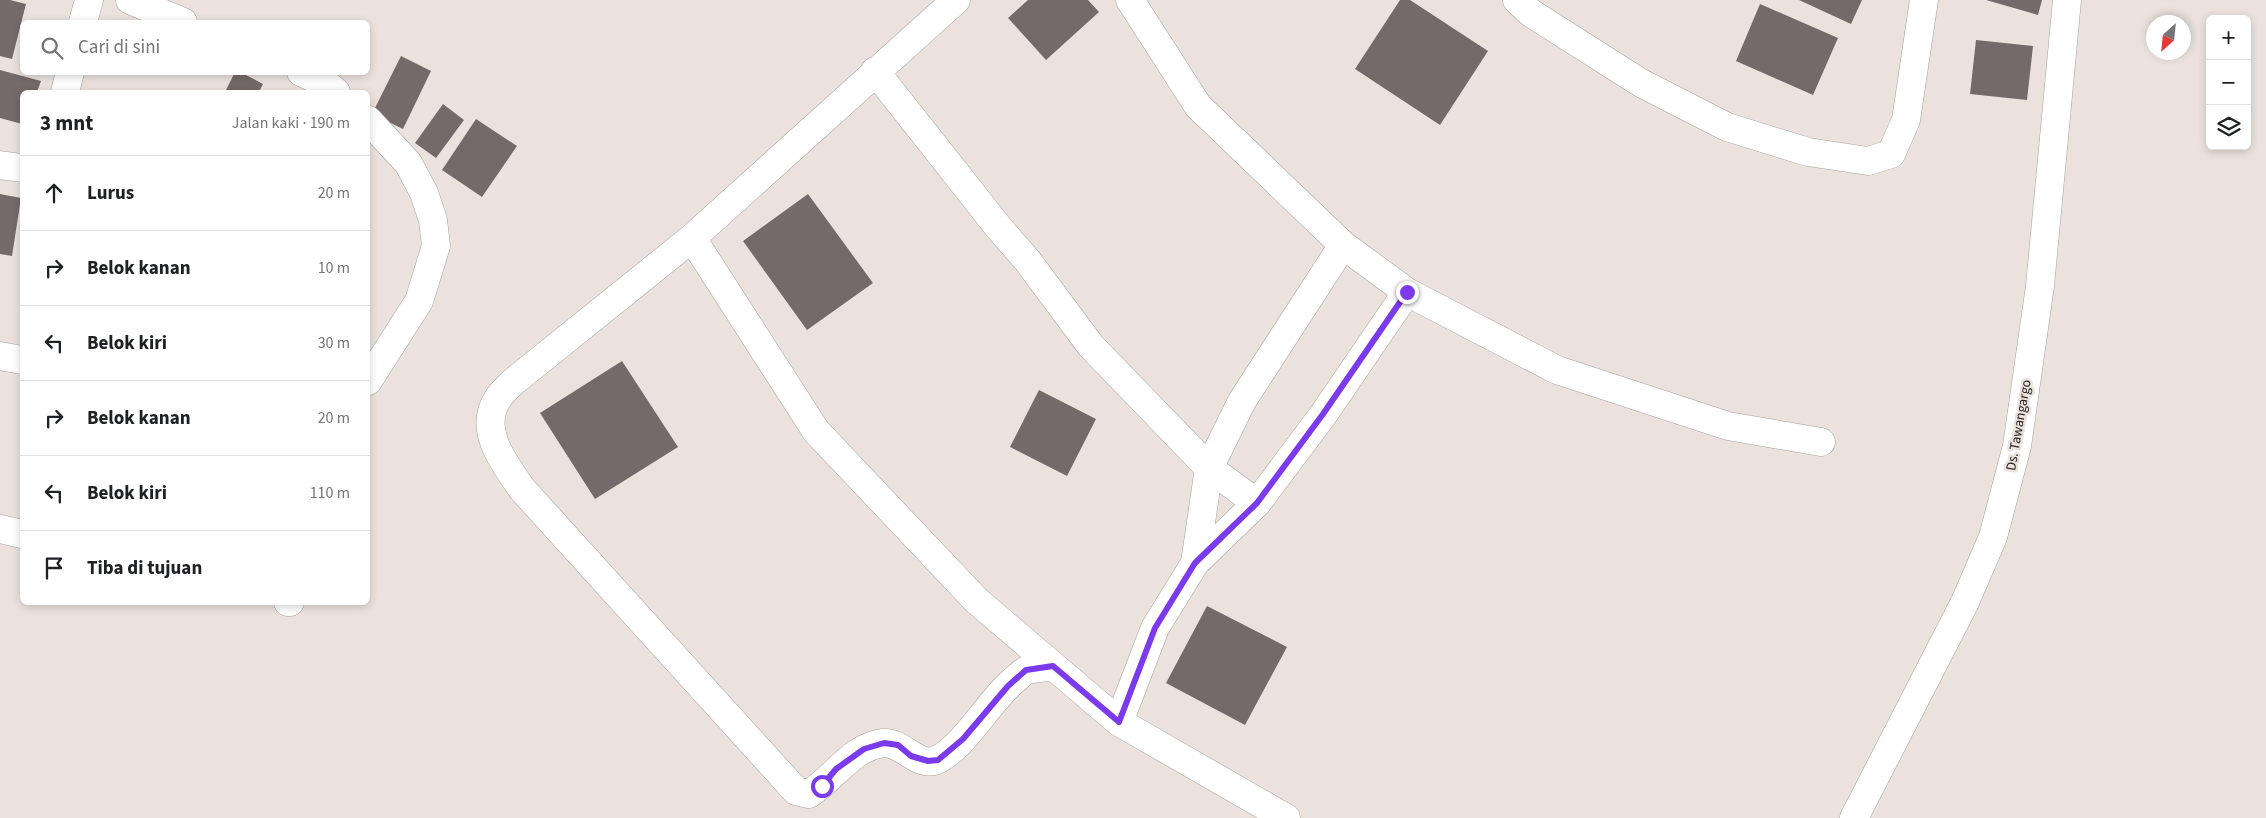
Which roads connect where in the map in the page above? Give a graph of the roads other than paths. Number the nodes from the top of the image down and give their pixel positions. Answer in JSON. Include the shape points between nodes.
{"nodes":[{"id":1,"x":88,"y":0,"type":"edge"},
{"id":2,"x":130,"y":0,"type":"edge"},
{"id":3,"x":956,"y":0,"type":"edge"},
{"id":4,"x":1130,"y":0,"type":"edge"},
{"id":5,"x":1517,"y":0,"type":"edge"},
{"id":6,"x":1924,"y":0,"type":"edge"},
{"id":7,"x":2067,"y":0,"type":"edge"},
{"id":8,"x":83,"y":20,"type":"edge"},
{"id":9,"x":178,"y":20,"type":"edge"},
{"id":10,"x":875,"y":71,"type":"junction"},
{"id":11,"x":69,"y":75,"type":"edge"},
{"id":12,"x":308,"y":75,"type":"edge"},
{"id":13,"x":66,"y":90,"type":"edge"},
{"id":14,"x":334,"y":90,"type":"edge"},
{"id":15,"x":370,"y":122,"type":"edge"},
{"id":16,"x":0,"y":165,"type":"edge"},
{"id":17,"x":20,"y":168,"type":"edge"},
{"id":18,"x":692,"y":238,"type":"junction"},
{"id":19,"x":1343,"y":245,"type":"junction"},
{"id":20,"x":1407,"y":292,"type":"junction"},
{"id":21,"x":0,"y":356,"type":"edge"},
{"id":22,"x":20,"y":360,"type":"edge"},
{"id":23,"x":370,"y":378,"type":"edge"},
{"id":24,"x":1821,"y":442,"type":"dead end"},
{"id":25,"x":1209,"y":468,"type":"junction"},
{"id":26,"x":1257,"y":503,"type":"junction"},
{"id":27,"x":0,"y":529,"type":"edge"},
{"id":28,"x":20,"y":534,"type":"edge"},
{"id":29,"x":1195,"y":563,"type":"junction"},
{"id":30,"x":1053,"y":666,"type":"junction"},
{"id":31,"x":1119,"y":722,"type":"junction"},
{"id":32,"x":1286,"y":818,"type":"edge"},
{"id":33,"x":1854,"y":818,"type":"edge"}],
"edges":[{"from":1,"to":8,"type":"street"},
{"from":2,"to":9,"type":"street"},
{"from":3,"to":10,"type":"street"},
{"from":4,"to":19,"type":"street","via":[[1198,106]]},
{"from":5,"to":6,"type":"street","via":[[1531,13],[1641,83],[1727,127],[1808,152],[1868,161],[1891,154],[1906,120]]},
{"from":7,"to":33,"type":"street","name":"Ds. Tawangargo","via":[[2040,286],[2017,446],[1993,537],[1968,594]]},
{"from":10,"to":18,"type":"street"},
{"from":10,"to":25,"type":"street","via":[[1027,260],[1090,346]]},
{"from":11,"to":13,"type":"street"},
{"from":12,"to":14,"type":"street"},
{"from":15,"to":23,"type":"street","via":[[408,163],[424,193],[433,220],[436,246],[419,300]]},
{"from":16,"to":17,"type":"street"},
{"from":18,"to":30,"type":"street","via":[[816,431],[977,601]]},
{"from":18,"to":30,"type":"street","via":[[512,382],[497,400],[490,429],[503,462],[522,489],[796,791],[809,794],[864,749],[884,743],[898,745],[911,756],[938,760],[963,739],[1008,686],[1026,670]]},
{"from":19,"to":20,"type":"street"},
{"from":19,"to":25,"type":"street","via":[[1242,401]]},
{"from":20,"to":24,"type":"street","via":[[1557,370],[1728,426]]},
{"from":20,"to":26,"type":"street"},
{"from":21,"to":22,"type":"street"},
{"from":25,"to":26,"type":"street"},
{"from":25,"to":29,"type":"street"},
{"from":26,"to":29,"type":"street"},
{"from":27,"to":28,"type":"street"},
{"from":29,"to":31,"type":"street","via":[[1155,628]]},
{"from":30,"to":31,"type":"street"},
{"from":31,"to":32,"type":"street"}]}
